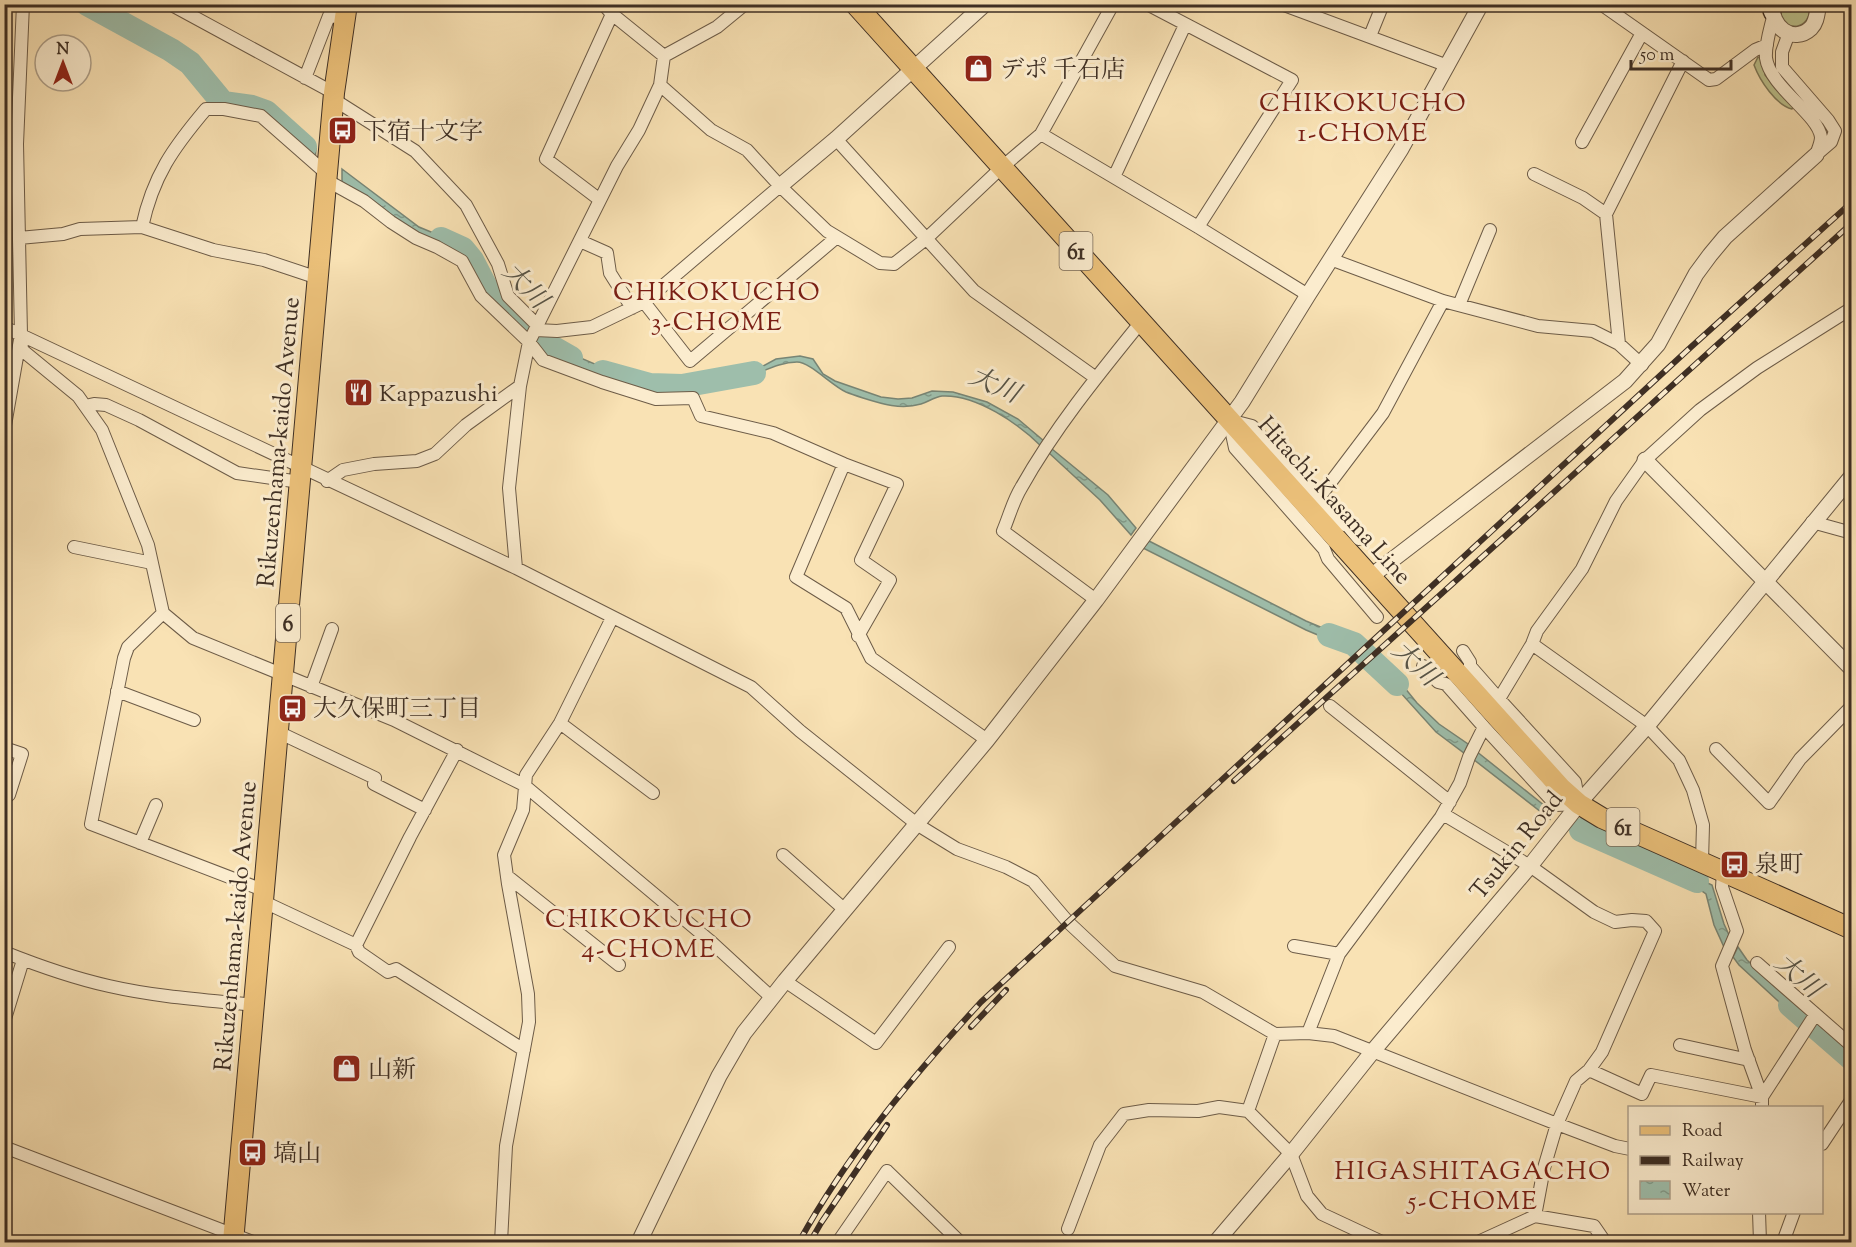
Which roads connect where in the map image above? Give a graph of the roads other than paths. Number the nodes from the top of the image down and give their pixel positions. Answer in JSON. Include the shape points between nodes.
{"nodes":[{"id":1,"x":23,"y":4,"type":"edge"},
{"id":2,"x":170,"y":4,"type":"edge"},
{"id":3,"x":603,"y":4,"type":"edge"},
{"id":4,"x":745,"y":4,"type":"edge"},
{"id":5,"x":855,"y":4,"type":"edge"},
{"id":6,"x":985,"y":4,"type":"edge"},
{"id":7,"x":1113,"y":4,"type":"edge"},
{"id":8,"x":1147,"y":4,"type":"edge"},
{"id":9,"x":1281,"y":4,"type":"edge"},
{"id":10,"x":1383,"y":4,"type":"edge"},
{"id":11,"x":1481,"y":4,"type":"edge"},
{"id":12,"x":1601,"y":4,"type":"edge"},
{"id":13,"x":1302,"y":8,"type":"edge"},
{"id":14,"x":1818,"y":8,"type":"edge"},
{"id":15,"x":1772,"y":9,"type":"edge"},
{"id":16,"x":346,"y":11,"type":"edge"},
{"id":17,"x":612,"y":14,"type":"junction"},
{"id":18,"x":1185,"y":25,"type":"junction"},
{"id":19,"x":1642,"y":33,"type":"junction"},
{"id":20,"x":1789,"y":33,"type":"junction"},
{"id":21,"x":1370,"y":36,"type":"junction"},
{"id":22,"x":1767,"y":45,"type":"junction"},
{"id":23,"x":664,"y":56,"type":"junction"},
{"id":24,"x":1683,"y":61,"type":"junction"},
{"id":25,"x":1448,"y":66,"type":"junction"},
{"id":26,"x":914,"y":69,"type":"junction"},
{"id":27,"x":305,"y":78,"type":"junction"},
{"id":28,"x":660,"y":85,"type":"junction"},
{"id":29,"x":334,"y":96,"type":"junction"},
{"id":30,"x":1041,"y":134,"type":"junction"},
{"id":31,"x":836,"y":139,"type":"junction"},
{"id":32,"x":1582,"y":142,"type":"dead end"},
{"id":33,"x":1816,"y":155,"type":"junction"},
{"id":34,"x":1001,"y":168,"type":"junction"},
{"id":35,"x":1534,"y":174,"type":"dead end"},
{"id":36,"x":327,"y":177,"type":"junction"},
{"id":37,"x":1114,"y":177,"type":"junction"},
{"id":38,"x":780,"y":186,"type":"junction"},
{"id":39,"x":600,"y":200,"type":"junction"},
{"id":40,"x":1606,"y":214,"type":"junction"},
{"id":41,"x":142,"y":227,"type":"junction"},
{"id":42,"x":1198,"y":227,"type":"junction"},
{"id":43,"x":1490,"y":230,"type":"dead end"},
{"id":44,"x":837,"y":237,"type":"junction"},
{"id":45,"x":19,"y":238,"type":"junction"},
{"id":46,"x":927,"y":238,"type":"junction"},
{"id":47,"x":580,"y":241,"type":"junction"},
{"id":48,"x":1330,"y":259,"type":"junction"},
{"id":49,"x":318,"y":278,"type":"junction"},
{"id":50,"x":1308,"y":295,"type":"junction"},
{"id":51,"x":1443,"y":301,"type":"junction"},
{"id":52,"x":644,"y":302,"type":"junction"},
{"id":53,"x":1459,"y":305,"type":"junction"},
{"id":54,"x":632,"y":308,"type":"junction"},
{"id":55,"x":1851,"y":308,"type":"edge"},
{"id":56,"x":1141,"y":322,"type":"junction"},
{"id":57,"x":4,"y":327,"type":"edge"},
{"id":58,"x":536,"y":327,"type":"junction"},
{"id":59,"x":21,"y":334,"type":"junction"},
{"id":60,"x":529,"y":342,"type":"junction"},
{"id":61,"x":1619,"y":344,"type":"junction"},
{"id":62,"x":1642,"y":364,"type":"junction"},
{"id":63,"x":1096,"y":378,"type":"junction"},
{"id":64,"x":520,"y":386,"type":"junction"},
{"id":65,"x":85,"y":406,"type":"junction"},
{"id":66,"x":1229,"y":420,"type":"junction"},
{"id":67,"x":4,"y":431,"type":"edge"},
{"id":68,"x":1645,"y":460,"type":"junction"},
{"id":69,"x":844,"y":464,"type":"junction"},
{"id":70,"x":301,"y":475,"type":"junction"},
{"id":71,"x":1851,"y":476,"type":"edge"},
{"id":72,"x":327,"y":481,"type":"junction"},
{"id":73,"x":1318,"y":499,"type":"junction"},
{"id":74,"x":1812,"y":522,"type":"junction"},
{"id":75,"x":1851,"y":533,"type":"edge"},
{"id":76,"x":1359,"y":539,"type":"dead end"},
{"id":77,"x":74,"y":547,"type":"dead end"},
{"id":78,"x":152,"y":563,"type":"junction"},
{"id":79,"x":516,"y":568,"type":"junction"},
{"id":80,"x":1370,"y":577,"type":"junction"},
{"id":81,"x":1766,"y":581,"type":"junction"},
{"id":82,"x":1096,"y":600,"type":"junction"},
{"id":83,"x":163,"y":613,"type":"junction"},
{"id":84,"x":612,"y":618,"type":"junction"},
{"id":85,"x":1377,"y":618,"type":"dead end"},
{"id":86,"x":332,"y":629,"type":"dead end"},
{"id":87,"x":858,"y":636,"type":"junction"},
{"id":88,"x":1532,"y":644,"type":"junction"},
{"id":89,"x":1463,"y":651,"type":"dead end"},
{"id":90,"x":1423,"y":666,"type":"dead end"},
{"id":91,"x":1851,"y":669,"type":"edge"},
{"id":92,"x":284,"y":674,"type":"junction"},
{"id":93,"x":311,"y":687,"type":"junction"},
{"id":94,"x":117,"y":691,"type":"junction"},
{"id":95,"x":1499,"y":699,"type":"junction"},
{"id":96,"x":1330,"y":706,"type":"dead end"},
{"id":97,"x":1851,"y":706,"type":"edge"},
{"id":98,"x":194,"y":720,"type":"dead end"},
{"id":99,"x":560,"y":723,"type":"junction"},
{"id":100,"x":1647,"y":726,"type":"junction"},
{"id":101,"x":1484,"y":727,"type":"junction"},
{"id":102,"x":278,"y":732,"type":"junction"},
{"id":103,"x":987,"y":740,"type":"junction"},
{"id":104,"x":4,"y":748,"type":"edge"},
{"id":105,"x":1716,"y":749,"type":"dead end"},
{"id":106,"x":457,"y":750,"type":"junction"},
{"id":107,"x":524,"y":785,"type":"junction"},
{"id":108,"x":653,"y":793,"type":"dead end"},
{"id":109,"x":9,"y":795,"type":"dead end"},
{"id":110,"x":1450,"y":802,"type":"junction"},
{"id":111,"x":1579,"y":804,"type":"junction"},
{"id":112,"x":156,"y":805,"type":"dead end"},
{"id":113,"x":425,"y":810,"type":"junction"},
{"id":114,"x":1443,"y":814,"type":"junction"},
{"id":115,"x":918,"y":825,"type":"junction"},
{"id":116,"x":140,"y":843,"type":"junction"},
{"id":117,"x":783,"y":855,"type":"dead end"},
{"id":118,"x":1702,"y":861,"type":"junction"},
{"id":119,"x":1530,"y":866,"type":"junction"},
{"id":120,"x":1723,"y":871,"type":"junction"},
{"id":121,"x":507,"y":876,"type":"junction"},
{"id":122,"x":263,"y":895,"type":"junction"},
{"id":123,"x":845,"y":910,"type":"junction"},
{"id":124,"x":1851,"y":929,"type":"edge"},
{"id":125,"x":356,"y":945,"type":"junction"},
{"id":126,"x":1294,"y":946,"type":"dead end"},
{"id":127,"x":949,"y":947,"type":"dead end"},
{"id":128,"x":4,"y":952,"type":"edge"},
{"id":129,"x":1339,"y":954,"type":"junction"},
{"id":130,"x":23,"y":960,"type":"junction"},
{"id":131,"x":1757,"y":963,"type":"dead end"},
{"id":132,"x":619,"y":965,"type":"dead end"},
{"id":133,"x":784,"y":981,"type":"junction"},
{"id":134,"x":771,"y":997,"type":"junction"},
{"id":135,"x":255,"y":1005,"type":"junction"},
{"id":136,"x":1812,"y":1020,"type":"junction"},
{"id":137,"x":4,"y":1022,"type":"edge"},
{"id":138,"x":1308,"y":1033,"type":"junction"},
{"id":139,"x":1275,"y":1034,"type":"junction"},
{"id":140,"x":1680,"y":1045,"type":"dead end"},
{"id":141,"x":1851,"y":1046,"type":"edge"},
{"id":142,"x":524,"y":1050,"type":"junction"},
{"id":143,"x":1373,"y":1051,"type":"junction"},
{"id":144,"x":1749,"y":1060,"type":"junction"},
{"id":145,"x":1589,"y":1070,"type":"junction"},
{"id":146,"x":1851,"y":1099,"type":"edge"},
{"id":147,"x":1762,"y":1102,"type":"edge"},
{"id":148,"x":1248,"y":1111,"type":"junction"},
{"id":149,"x":1557,"y":1124,"type":"junction"},
{"id":150,"x":1823,"y":1141,"type":"edge"},
{"id":151,"x":4,"y":1147,"type":"edge"},
{"id":152,"x":1628,"y":1149,"type":"edge"},
{"id":153,"x":1291,"y":1154,"type":"junction"},
{"id":154,"x":1759,"y":1214,"type":"edge"},
{"id":155,"x":1793,"y":1214,"type":"edge"},
{"id":156,"x":1535,"y":1216,"type":"junction"},
{"id":157,"x":1068,"y":1229,"type":"dead end"},
{"id":158,"x":234,"y":1238,"type":"edge"},
{"id":159,"x":1368,"y":1239,"type":"edge"},
{"id":160,"x":253,"y":1242,"type":"edge"},
{"id":161,"x":501,"y":1242,"type":"edge"},
{"id":162,"x":639,"y":1242,"type":"edge"},
{"id":163,"x":838,"y":1242,"type":"edge"},
{"id":164,"x":960,"y":1242,"type":"edge"},
{"id":165,"x":1216,"y":1242,"type":"edge"},
{"id":166,"x":1382,"y":1242,"type":"edge"},
{"id":167,"x":1478,"y":1242,"type":"edge"},
{"id":168,"x":1605,"y":1242,"type":"edge"},
{"id":169,"x":1760,"y":1242,"type":"edge"},
{"id":170,"x":1783,"y":1242,"type":"edge"}],
"edges":[{"from":1,"to":45,"type":"street","via":[[17,144]]},
{"from":2,"to":27,"type":"street"},
{"from":3,"to":17,"type":"street"},
{"from":4,"to":23,"type":"street","via":[[717,27]]},
{"from":5,"to":26,"type":"main road","name":"Hitachi-Kasama Line","number":"61"},
{"from":6,"to":26,"type":"street"},
{"from":7,"to":30,"type":"street"},
{"from":8,"to":18,"type":"street"},
{"from":9,"to":13,"type":"street"},
{"from":10,"to":21,"type":"street"},
{"from":11,"to":25,"type":"street"},
{"from":12,"to":19,"type":"street"},
{"from":13,"to":21,"type":"street"},
{"from":14,"to":20,"type":"street","via":[[1811,27],[1805,32]]},
{"from":15,"to":20,"type":"street","via":[[1779,27]]},
{"from":15,"to":22,"type":"street"},
{"from":16,"to":27,"type":"street","via":[[329,16]]},
{"from":16,"to":29,"type":"main road","name":"Rikuzenhama-kaido Avenue","number":"6"},
{"from":17,"to":23,"type":"street"},
{"from":17,"to":39,"type":"street","via":[[546,159]]},
{"from":18,"to":37,"type":"street"},
{"from":18,"to":42,"type":"street","via":[[1292,80]]},
{"from":19,"to":24,"type":"street"},
{"from":19,"to":32,"type":"street"},
{"from":20,"to":33,"type":"street","via":[[1782,52],[1782,67],[1835,131],[1831,142]]},
{"from":21,"to":25,"type":"street"},
{"from":22,"to":24,"type":"street","via":[[1716,79],[1709,80]]},
{"from":22,"to":33,"type":"street","via":[[1768,65],[1775,79],[1821,134]]},
{"from":23,"to":28,"type":"street"},
{"from":24,"to":40,"type":"street"},
{"from":25,"to":48,"type":"street","via":[[1401,149]]},
{"from":26,"to":31,"type":"street"},
{"from":26,"to":34,"type":"main road","name":"Hitachi-Kasama Line","number":"61"},
{"from":27,"to":29,"type":"street"},
{"from":28,"to":38,"type":"street","via":[[711,130],[747,150]]},
{"from":28,"to":39,"type":"street"},
{"from":29,"to":36,"type":"main road","name":"Rikuzenhama-kaido Avenue","number":"6"},
{"from":29,"to":58,"type":"street","via":[[416,151],[466,205],[498,264],[508,296]]},
{"from":30,"to":34,"type":"street"},
{"from":30,"to":37,"type":"street"},
{"from":31,"to":38,"type":"street"},
{"from":31,"to":46,"type":"street"},
{"from":33,"to":62,"type":"street","via":[[1710,255]]},
{"from":34,"to":46,"type":"street"},
{"from":34,"to":56,"type":"main road","name":"Hitachi-Kasama Line","number":"61"},
{"from":35,"to":40,"type":"street"},
{"from":36,"to":41,"type":"street","via":[[261,116],[206,109],[177,144],[156,180]]},
{"from":36,"to":49,"type":"main road","name":"Rikuzenhama-kaido Avenue","number":"6"},
{"from":36,"to":60,"type":"street","via":[[416,238],[462,261],[481,296]]},
{"from":37,"to":42,"type":"street"},
{"from":38,"to":44,"type":"street"},
{"from":38,"to":52,"type":"street"},
{"from":39,"to":47,"type":"street"},
{"from":40,"to":61,"type":"street"},
{"from":41,"to":45,"type":"street","via":[[80,229]]},
{"from":41,"to":49,"type":"street"},
{"from":42,"to":50,"type":"street"},
{"from":43,"to":53,"type":"street"},
{"from":44,"to":46,"type":"street","via":[[880,263],[894,264]]},
{"from":44,"to":52,"type":"street","via":[[690,361]]},
{"from":45,"to":59,"type":"street"},
{"from":46,"to":63,"type":"street","via":[[974,291]]},
{"from":47,"to":54,"type":"street","via":[[607,253],[610,273]]},
{"from":47,"to":58,"type":"street"},
{"from":48,"to":50,"type":"street"},
{"from":48,"to":51,"type":"street"},
{"from":49,"to":70,"type":"main road","name":"Rikuzenhama-kaido Avenue","number":"6"},
{"from":50,"to":66,"type":"street"},
{"from":51,"to":53,"type":"street"},
{"from":51,"to":73,"type":"street","via":[[1383,413]]},
{"from":52,"to":54,"type":"street"},
{"from":53,"to":61,"type":"street","via":[[1538,326],[1593,332]]},
{"from":54,"to":58,"type":"street","via":[[592,327],[557,331]]},
{"from":55,"to":68,"type":"street","via":[[1747,375],[1700,410]]},
{"from":56,"to":63,"type":"street"},
{"from":56,"to":66,"type":"main road","name":"Hitachi-Kasama Line","number":"61"},
{"from":57,"to":59,"type":"street"},
{"from":58,"to":60,"type":"street"},
{"from":59,"to":65,"type":"street","via":[[22,350]]},
{"from":59,"to":67,"type":"street"},
{"from":59,"to":70,"type":"street"},
{"from":60,"to":64,"type":"street"},
{"from":60,"to":69,"type":"street","via":[[543,360],[656,399],[693,398],[701,416],[773,433]]},
{"from":61,"to":62,"type":"street"},
{"from":62,"to":80,"type":"street","via":[[1605,398]]},
{"from":63,"to":82,"type":"street","via":[[1019,490],[1003,531]]},
{"from":64,"to":72,"type":"street","via":[[466,425],[435,454],[417,461],[343,470]]},
{"from":64,"to":79,"type":"street","via":[[509,488]]},
{"from":65,"to":70,"type":"street","via":[[106,405],[237,473]]},
{"from":65,"to":78,"type":"street","via":[[102,430]]},
{"from":66,"to":73,"type":"street","via":[[1252,426]]},
{"from":66,"to":80,"type":"main road","name":"Hitachi-Kasama Line","number":"61"},
{"from":66,"to":82,"type":"street"},
{"from":66,"to":85,"type":"street","via":[[1235,448],[1324,549]]},
{"from":68,"to":81,"type":"street"},
{"from":68,"to":88,"type":"street","via":[[1616,501],[1582,569],[1537,631]]},
{"from":69,"to":87,"type":"street","via":[[796,578],[846,608]]},
{"from":69,"to":87,"type":"street","via":[[897,484],[861,560],[890,580]]},
{"from":70,"to":72,"type":"street"},
{"from":70,"to":92,"type":"main road","name":"Rikuzenhama-kaido Avenue","number":"6"},
{"from":71,"to":74,"type":"street","name":"Tsukin Road"},
{"from":72,"to":79,"type":"street"},
{"from":73,"to":76,"type":"street"},
{"from":74,"to":75,"type":"street"},
{"from":74,"to":81,"type":"street","name":"Tsukin Road"},
{"from":77,"to":78,"type":"street"},
{"from":78,"to":83,"type":"street"},
{"from":79,"to":84,"type":"street"},
{"from":80,"to":111,"type":"main road","name":"Hitachi-Kasama Line","number":"61"},
{"from":81,"to":91,"type":"street"},
{"from":81,"to":100,"type":"street","name":"Tsukin Road"},
{"from":82,"to":103,"type":"street"},
{"from":83,"to":92,"type":"street","via":[[193,638]]},
{"from":83,"to":94,"type":"street","via":[[128,647]]},
{"from":84,"to":99,"type":"street"},
{"from":84,"to":115,"type":"street","via":[[751,687]]},
{"from":86,"to":93,"type":"street"},
{"from":87,"to":103,"type":"street","via":[[871,658]]},
{"from":88,"to":95,"type":"street"},
{"from":88,"to":100,"type":"street"},
{"from":89,"to":95,"type":"street","via":[[1470,666]]},
{"from":90,"to":101,"type":"street","via":[[1438,682],[1446,684]]},
{"from":92,"to":93,"type":"street"},
{"from":92,"to":102,"type":"main road","name":"Rikuzenhama-kaido Avenue","number":"6"},
{"from":93,"to":106,"type":"street"},
{"from":94,"to":98,"type":"street"},
{"from":94,"to":116,"type":"street","via":[[91,824]]},
{"from":95,"to":111,"type":"street","via":[[1575,782]]},
{"from":96,"to":110,"type":"street"},
{"from":97,"to":105,"type":"street","via":[[1800,759],[1769,803]]},
{"from":99,"to":107,"type":"street","via":[[526,775]]},
{"from":99,"to":108,"type":"street"},
{"from":100,"to":111,"type":"street","name":"Tsukin Road"},
{"from":100,"to":118,"type":"street","via":[[1679,760],[1693,790],[1703,825]]},
{"from":101,"to":110,"type":"street"},
{"from":101,"to":111,"type":"street","via":[[1556,805]]},
{"from":102,"to":113,"type":"street","via":[[375,778],[374,784]]},
{"from":102,"to":122,"type":"main road","name":"Rikuzenhama-kaido Avenue","number":"6"},
{"from":103,"to":115,"type":"street"},
{"from":104,"to":109,"type":"street","via":[[22,754]]},
{"from":106,"to":107,"type":"street"},
{"from":106,"to":113,"type":"street"},
{"from":107,"to":121,"type":"street","via":[[523,810],[504,855]]},
{"from":107,"to":134,"type":"street"},
{"from":110,"to":114,"type":"street"},
{"from":111,"to":118,"type":"main road","name":"Hitachi-Kasama Line","number":"61","via":[[1602,818]]},
{"from":111,"to":119,"type":"street","name":"Tsukin Road"},
{"from":112,"to":116,"type":"street"},
{"from":113,"to":125,"type":"street"},
{"from":114,"to":119,"type":"street"},
{"from":114,"to":129,"type":"street"},
{"from":115,"to":123,"type":"street"},
{"from":115,"to":139,"type":"street","via":[[957,849],[1032,881],[1115,966],[1203,992]]},
{"from":116,"to":122,"type":"street"},
{"from":117,"to":123,"type":"street"},
{"from":118,"to":120,"type":"main road","name":"Hitachi-Kasama Line","number":"61"},
{"from":119,"to":143,"type":"street","name":"Tsukin Road"},
{"from":119,"to":145,"type":"street","via":[[1594,912],[1616,922],[1646,921],[1655,931],[1602,1052]]},
{"from":120,"to":124,"type":"main road","name":"Hitachi-Kasama Line","number":"61"},
{"from":120,"to":144,"type":"street","via":[[1722,887],[1737,931],[1722,966]]},
{"from":121,"to":132,"type":"street"},
{"from":121,"to":142,"type":"street","via":[[528,994],[530,1022]]},
{"from":122,"to":125,"type":"street"},
{"from":122,"to":135,"type":"main road","name":"Rikuzenhama-kaido Avenue","number":"6"},
{"from":123,"to":133,"type":"street"},
{"from":125,"to":142,"type":"street","via":[[359,952],[388,972],[396,969]]},
{"from":126,"to":129,"type":"street"},
{"from":127,"to":133,"type":"street","via":[[876,1043]]},
{"from":128,"to":130,"type":"street"},
{"from":129,"to":138,"type":"street"},
{"from":130,"to":135,"type":"street","via":[[109,986]]},
{"from":130,"to":137,"type":"street"},
{"from":131,"to":136,"type":"street"},
{"from":133,"to":134,"type":"street"},
{"from":134,"to":162,"type":"street","via":[[719,1076]]},
{"from":135,"to":158,"type":"main road","name":"Rikuzenhama-kaido Avenue","number":"6"},
{"from":136,"to":141,"type":"street"},
{"from":136,"to":147,"type":"street"},
{"from":138,"to":139,"type":"street"},
{"from":138,"to":143,"type":"street","via":[[1334,1036]]},
{"from":139,"to":148,"type":"street"},
{"from":140,"to":144,"type":"street"},
{"from":142,"to":161,"type":"street","via":[[506,1146]]},
{"from":143,"to":149,"type":"street"},
{"from":143,"to":153,"type":"street","name":"Tsukin Road"},
{"from":144,"to":147,"type":"street"},
{"from":145,"to":147,"type":"street","via":[[1642,1094],[1651,1075]]},
{"from":145,"to":149,"type":"street","via":[[1576,1081]]},
{"from":146,"to":150,"type":"street"},
{"from":148,"to":153,"type":"street"},
{"from":148,"to":157,"type":"street","via":[[1219,1107],[1124,1114],[1100,1144]]},
{"from":149,"to":152,"type":"street"},
{"from":149,"to":156,"type":"street"},
{"from":151,"to":158,"type":"street"},
{"from":153,"to":159,"type":"street","via":[[1307,1196],[1322,1214]]},
{"from":153,"to":165,"type":"street","name":"Tsukin Road"},
{"from":154,"to":169,"type":"street"},
{"from":155,"to":170,"type":"street"},
{"from":156,"to":167,"type":"street"},
{"from":156,"to":168,"type":"street","via":[[1594,1226]]},
{"from":158,"to":160,"type":"street"},
{"from":159,"to":166,"type":"street"},
{"from":163,"to":164,"type":"street","via":[[887,1171]]}]}
